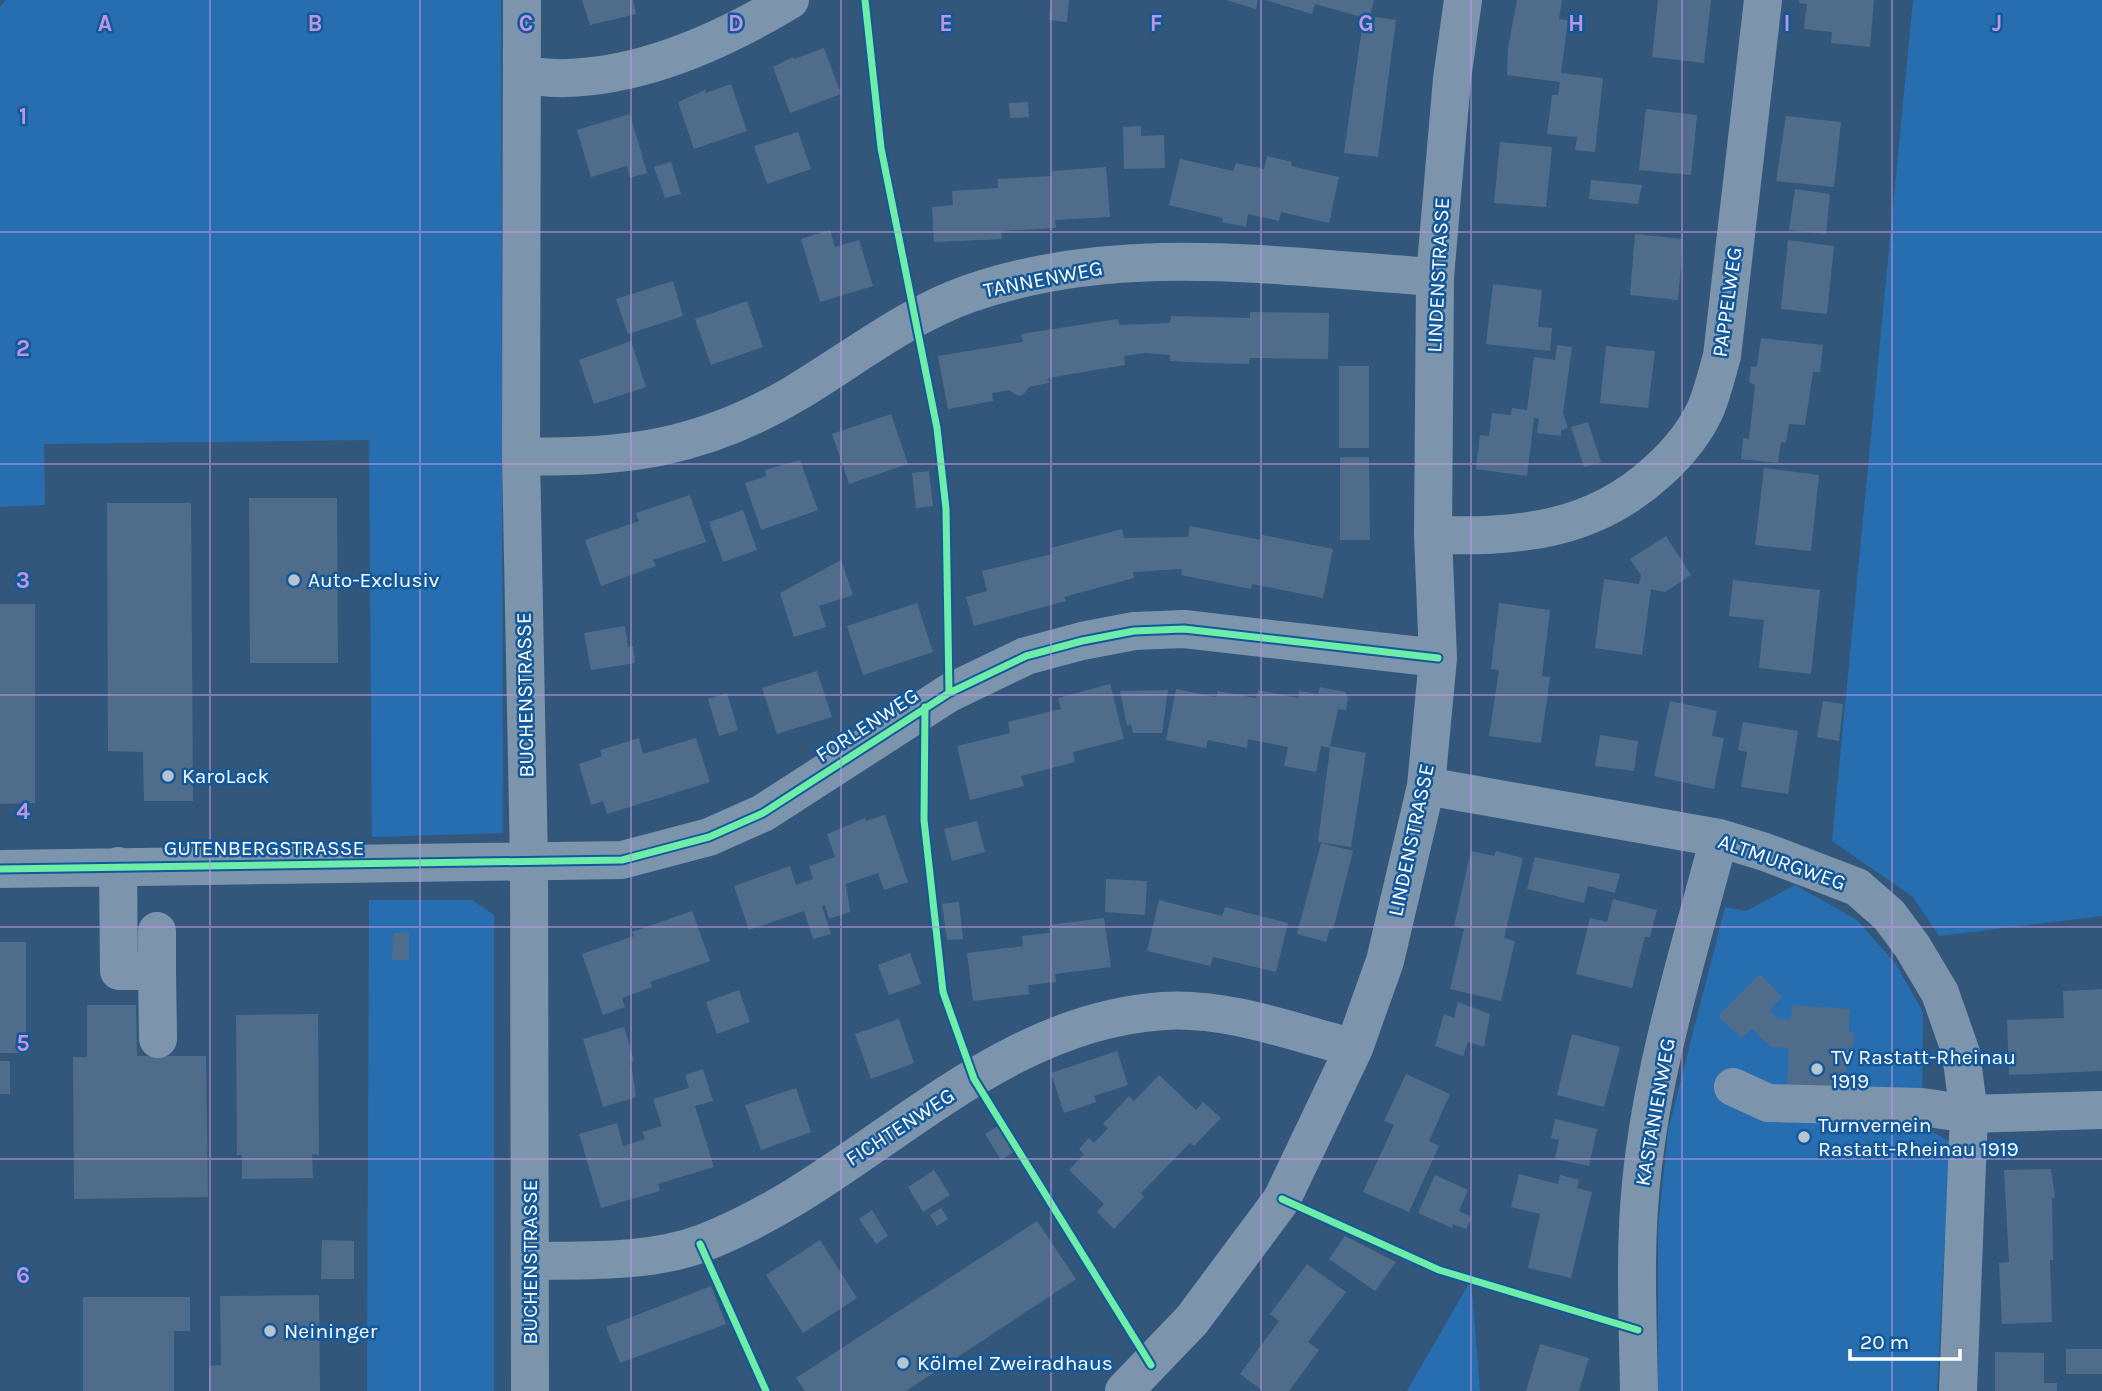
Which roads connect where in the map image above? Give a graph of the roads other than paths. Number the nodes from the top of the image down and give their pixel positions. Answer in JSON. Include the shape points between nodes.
{"nodes":[{"id":1,"x":522,"y":0,"type":"edge"},
{"id":2,"x":790,"y":0,"type":"edge"},
{"id":3,"x":1463,"y":0,"type":"edge"},
{"id":4,"x":1763,"y":0,"type":"edge"},
{"id":5,"x":522,"y":75,"type":"junction"},
{"id":6,"x":1435,"y":277,"type":"junction"},
{"id":7,"x":521,"y":457,"type":"junction"},
{"id":8,"x":1433,"y":535,"type":"junction"},
{"id":9,"x":1438,"y":659,"type":"junction"},
{"id":10,"x":1426,"y":786,"type":"junction"},
{"id":11,"x":1719,"y":838,"type":"junction"},
{"id":12,"x":529,"y":863,"type":"junction"},
{"id":13,"x":118,"y":866,"type":"junction"},
{"id":14,"x":0,"y":869,"type":"edge"},
{"id":15,"x":157,"y":931,"type":"dead end"},
{"id":16,"x":157,"y":971,"type":"junction"},
{"id":17,"x":158,"y":1039,"type":"dead end"},
{"id":18,"x":1354,"y":1048,"type":"junction"},
{"id":19,"x":1733,"y":1087,"type":"dead end"},
{"id":20,"x":2102,"y":1110,"type":"edge"},
{"id":21,"x":1969,"y":1114,"type":"junction"},
{"id":22,"x":530,"y":1261,"type":"junction"},
{"id":23,"x":530,"y":1391,"type":"edge"},
{"id":24,"x":1124,"y":1391,"type":"edge"},
{"id":25,"x":1639,"y":1391,"type":"edge"},
{"id":26,"x":1958,"y":1391,"type":"edge"}],
"edges":[{"from":1,"to":5,"type":"street","name":"BUCHENSTRASSE"},
{"from":2,"to":5,"type":"street","via":[[713,40],[661,60],[609,74]]},
{"from":3,"to":6,"type":"street","name":"LINDENSTRASSE"},
{"from":4,"to":8,"type":"street","name":"PAPPELWEG","via":[[1722,356],[1706,408],[1682,448],[1647,481],[1605,510],[1552,528],[1490,537]]},
{"from":5,"to":7,"type":"street","name":"BUCHENSTRASSE"},
{"from":6,"to":7,"type":"street","name":"TANNENWEG","via":[[1148,260],[1016,280],[967,295],[917,319],[793,395],[690,441],[629,454]]},
{"from":6,"to":8,"type":"street","name":"LINDENSTRASSE"},
{"from":7,"to":12,"type":"street","name":"BUCHENSTRASSE"},
{"from":8,"to":9,"type":"street","name":"LINDENSTRASSE"},
{"from":9,"to":10,"type":"street","name":"LINDENSTRASSE"},
{"from":9,"to":12,"type":"street","name":"FORLENWEG","via":[[1184,629],[1134,631],[1082,641],[1026,656],[949,693],[763,813],[709,837],[622,860]]},
{"from":10,"to":11,"type":"street","name":"ALTMURGWEG"},
{"from":10,"to":18,"type":"street","name":"LINDENSTRASSE","via":[[1385,961]]},
{"from":11,"to":21,"type":"street","name":"ALTMURGWEG","via":[[1857,887],[1889,915],[1940,993],[1961,1053]]},
{"from":11,"to":25,"type":"street","name":"KASTANIENWEG","via":[[1657,1075],[1641,1183],[1636,1261]]},
{"from":12,"to":13,"type":"street","name":"GUTENBERGSTRASSE"},
{"from":12,"to":22,"type":"street","name":"BUCHENSTRASSE"},
{"from":13,"to":14,"type":"street","name":"GUTENBERGSTRASSE"},
{"from":13,"to":16,"type":"street","via":[[119,971]]},
{"from":15,"to":16,"type":"street"},
{"from":16,"to":17,"type":"street"},
{"from":18,"to":22,"type":"street","name":"FICHTENWEG","via":[[1204,1012],[1116,1017],[1031,1047],[888,1133],[785,1204],[700,1244],[652,1255]]},
{"from":18,"to":24,"type":"street","name":"LINDENSTRASSE","via":[[1282,1199],[1192,1320]]},
{"from":19,"to":21,"type":"street","via":[[1768,1102],[1922,1107]]},
{"from":20,"to":21,"type":"street"},
{"from":21,"to":26,"type":"street","name":"ALTMURGWEG"},
{"from":22,"to":23,"type":"street","name":"BUCHENSTRASSE"}]}
